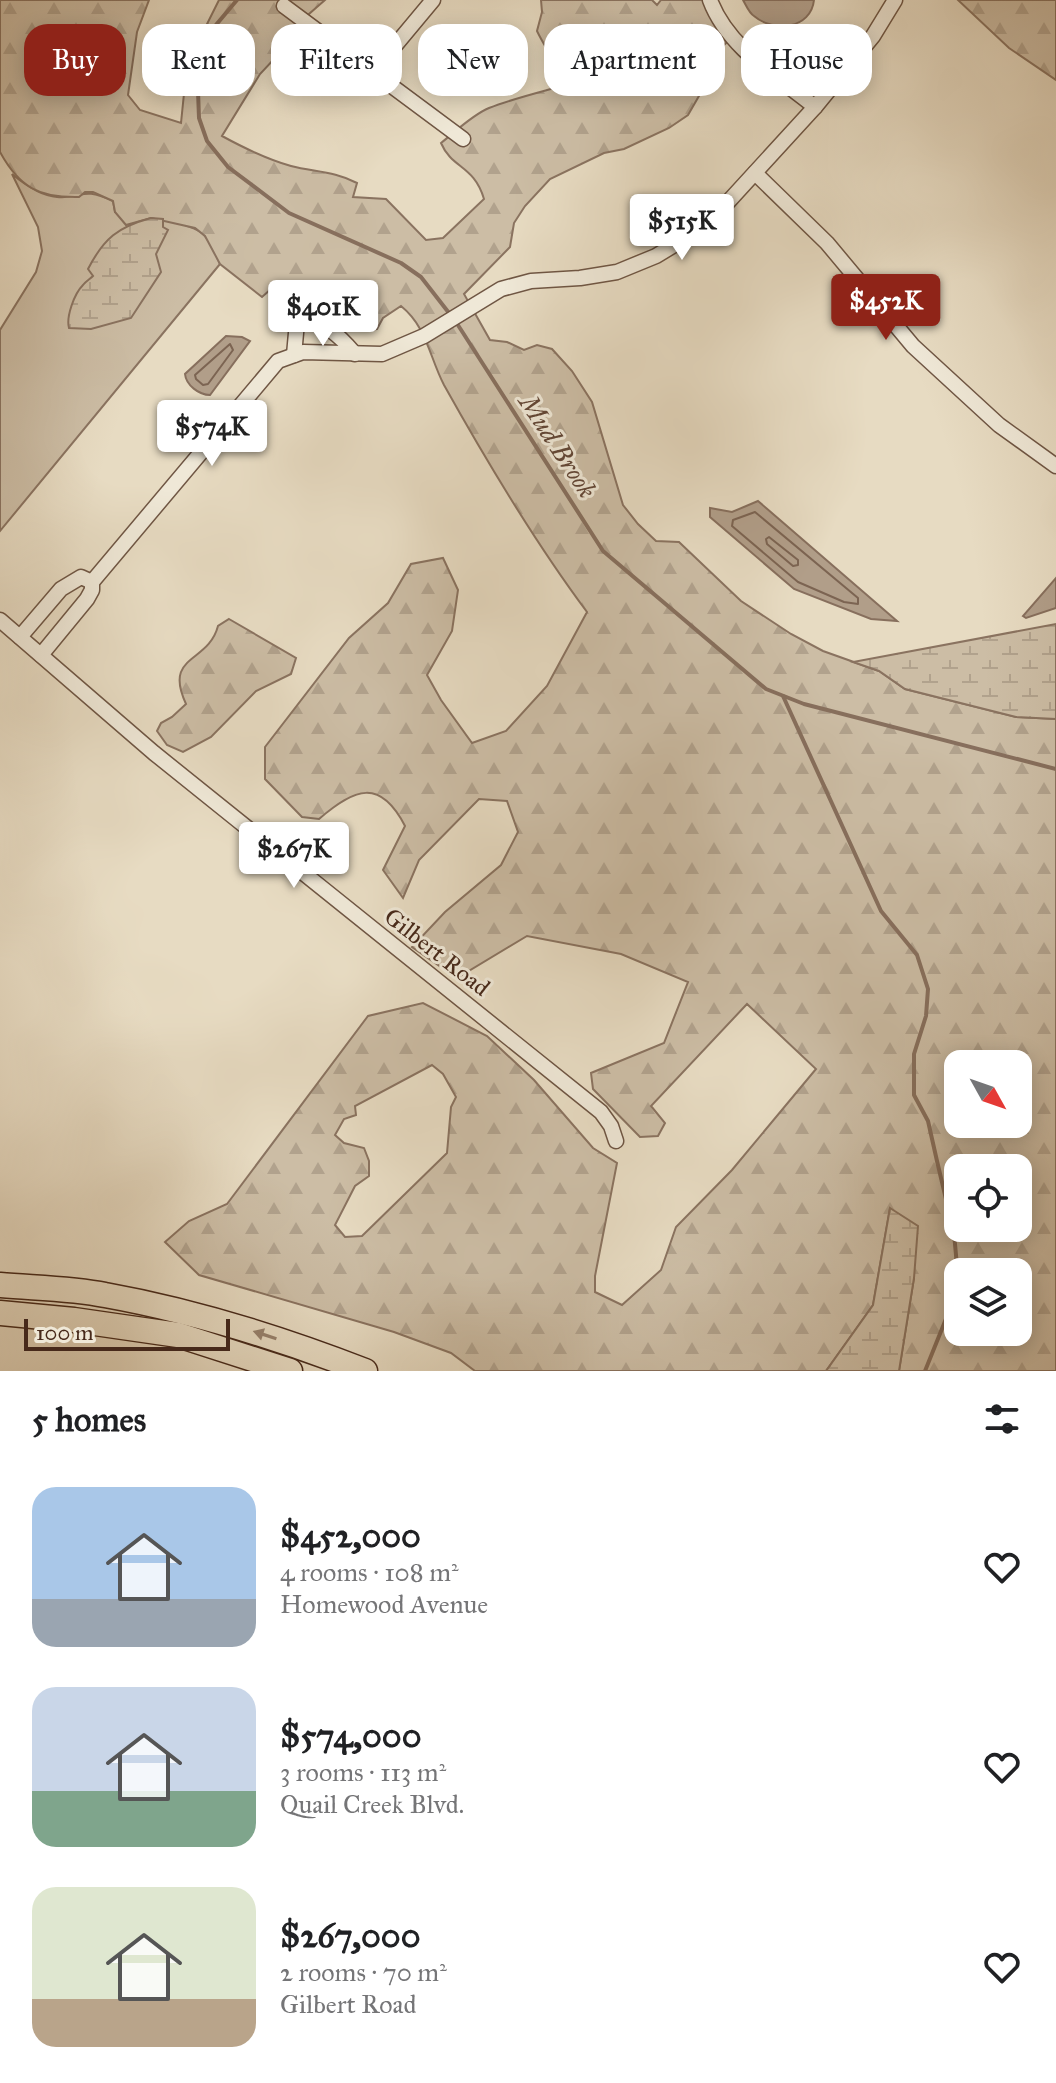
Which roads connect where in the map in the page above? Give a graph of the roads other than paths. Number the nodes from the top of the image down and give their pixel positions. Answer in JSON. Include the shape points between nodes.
{"nodes":[{"id":1,"x":433,"y":0,"type":"edge"},
{"id":2,"x":710,"y":0,"type":"edge"},
{"id":3,"x":895,"y":0,"type":"edge"},
{"id":4,"x":284,"y":6,"type":"dead end"},
{"id":5,"x":308,"y":24,"type":"edge"},
{"id":6,"x":402,"y":37,"type":"edge"},
{"id":7,"x":402,"y":94,"type":"edge"},
{"id":8,"x":815,"y":107,"type":"junction"},
{"id":9,"x":463,"y":139,"type":"dead end"},
{"id":10,"x":755,"y":173,"type":"junction"},
{"id":11,"x":355,"y":354,"type":"junction"},
{"id":12,"x":294,"y":355,"type":"junction"},
{"id":13,"x":1056,"y":466,"type":"edge"},
{"id":14,"x":92,"y":582,"type":"junction"},
{"id":15,"x":0,"y":620,"type":"edge"},
{"id":16,"x":20,"y":637,"type":"junction"},
{"id":17,"x":41,"y":655,"type":"junction"},
{"id":18,"x":616,"y":1141,"type":"dead end"},
{"id":19,"x":0,"y":1285,"type":"edge"},
{"id":20,"x":0,"y":1313,"type":"edge"},
{"id":21,"x":290,"y":1371,"type":"edge"},
{"id":22,"x":365,"y":1371,"type":"edge"}],
"edges":[{"from":1,"to":6,"type":"street"},
{"from":2,"to":8,"type":"street","via":[[731,38]]},
{"from":3,"to":8,"type":"street"},
{"from":4,"to":5,"type":"street"},
{"from":7,"to":9,"type":"street"},
{"from":8,"to":10,"type":"street"},
{"from":10,"to":11,"type":"street","via":[[707,225],[656,256],[617,272],[501,289],[414,341],[382,354]]},
{"from":10,"to":13,"type":"street","via":[[827,243],[913,346],[999,425]]},
{"from":11,"to":12,"type":"street"},
{"from":11,"to":12,"type":"street","via":[[329,329],[304,321],[295,328]]},
{"from":12,"to":14,"type":"street","via":[[278,361]]},
{"from":14,"to":16,"type":"street","via":[[81,577],[67,583]]},
{"from":14,"to":17,"type":"street","via":[[87,599]]},
{"from":15,"to":16,"type":"street","name":"Gilbert Road"},
{"from":16,"to":17,"type":"street","name":"Gilbert Road"},
{"from":17,"to":18,"type":"street","name":"Gilbert Road","via":[[164,761],[601,1112]]},
{"from":22,"to":19,"type":"highway","one_way":true,"via":[[204,1316],[101,1294]]},
{"from":20,"to":21,"type":"highway","via":[[178,1335]]}]}
